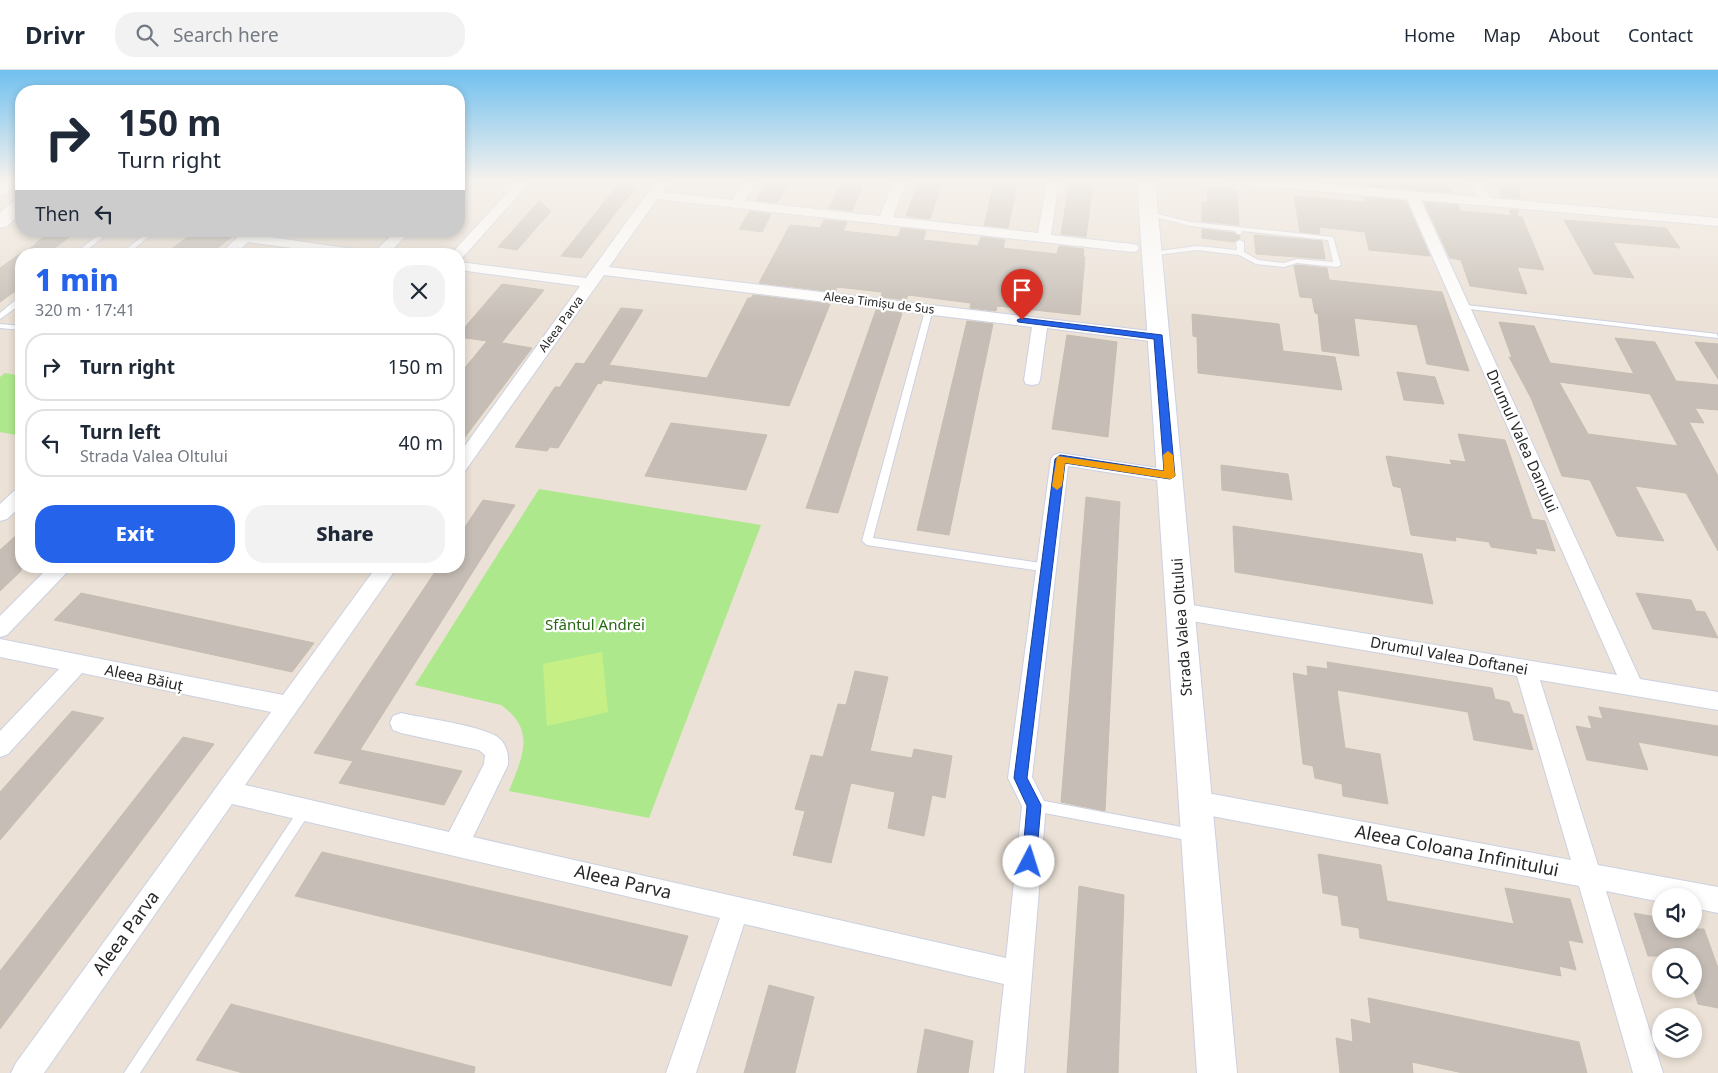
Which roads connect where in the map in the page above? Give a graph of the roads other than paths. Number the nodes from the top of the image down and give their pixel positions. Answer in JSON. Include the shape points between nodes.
{"nodes":[{"id":1,"x":483,"y":227,"type":"edge"},
{"id":2,"x":631,"y":227,"type":"edge"},
{"id":3,"x":945,"y":227,"type":"edge"},
{"id":4,"x":1046,"y":227,"type":"edge"},
{"id":5,"x":1147,"y":227,"type":"edge"},
{"id":6,"x":1209,"y":227,"type":"edge"},
{"id":7,"x":1426,"y":227,"type":"edge"},
{"id":8,"x":100,"y":237,"type":"edge"},
{"id":9,"x":145,"y":237,"type":"edge"},
{"id":10,"x":247,"y":237,"type":"edge"},
{"id":11,"x":268,"y":237,"type":"edge"},
{"id":12,"x":398,"y":237,"type":"edge"},
{"id":13,"x":1044,"y":238,"type":"junction"},
{"id":14,"x":1240,"y":242,"type":"dead end"},
{"id":15,"x":85,"y":248,"type":"edge"},
{"id":16,"x":131,"y":248,"type":"edge"},
{"id":17,"x":234,"y":248,"type":"edge"},
{"id":18,"x":333,"y":248,"type":"edge"},
{"id":19,"x":386,"y":248,"type":"edge"},
{"id":20,"x":464,"y":248,"type":"edge"},
{"id":21,"x":1142,"y":251,"type":"junction"},
{"id":22,"x":1241,"y":253,"type":"junction"},
{"id":23,"x":465,"y":267,"type":"edge"},
{"id":24,"x":595,"y":277,"type":"junction"},
{"id":25,"x":15,"y":305,"type":"edge"},
{"id":26,"x":1461,"y":306,"type":"junction"},
{"id":27,"x":929,"y":309,"type":"junction"},
{"id":28,"x":0,"y":316,"type":"edge"},
{"id":29,"x":1040,"y":322,"type":"junction"},
{"id":30,"x":0,"y":326,"type":"edge"},
{"id":31,"x":15,"y":327,"type":"edge"},
{"id":32,"x":1717,"y":336,"type":"edge"},
{"id":33,"x":1158,"y":337,"type":"junction"},
{"id":34,"x":1032,"y":380,"type":"dead end"},
{"id":35,"x":465,"y":459,"type":"edge"},
{"id":36,"x":1170,"y":476,"type":"junction"},
{"id":37,"x":15,"y":501,"type":"edge"},
{"id":38,"x":0,"y":514,"type":"edge"},
{"id":39,"x":1047,"y":568,"type":"junction"},
{"id":40,"x":56,"y":573,"type":"edge"},
{"id":41,"x":383,"y":573,"type":"edge"},
{"id":42,"x":1180,"y":611,"type":"junction"},
{"id":43,"x":0,"y":629,"type":"edge"},
{"id":44,"x":0,"y":648,"type":"edge"},
{"id":45,"x":77,"y":664,"type":"junction"},
{"id":46,"x":1526,"y":669,"type":"junction"},
{"id":47,"x":1633,"y":687,"type":"junction"},
{"id":48,"x":1718,"y":701,"type":"edge"},
{"id":49,"x":288,"y":706,"type":"junction"},
{"id":50,"x":401,"y":724,"type":"dead end"},
{"id":51,"x":0,"y":747,"type":"edge"},
{"id":52,"x":226,"y":792,"type":"junction"},
{"id":53,"x":1196,"y":802,"type":"junction"},
{"id":54,"x":1034,"y":805,"type":"junction"},
{"id":55,"x":305,"y":810,"type":"junction"},
{"id":56,"x":1198,"y":836,"type":"junction"},
{"id":57,"x":456,"y":844,"type":"junction"},
{"id":58,"x":1588,"y":876,"type":"junction"},
{"id":59,"x":1718,"y":900,"type":"edge"},
{"id":60,"x":736,"y":908,"type":"junction"},
{"id":61,"x":1018,"y":974,"type":"junction"},
{"id":62,"x":34,"y":1071,"type":"edge"},
{"id":63,"x":131,"y":1073,"type":"edge"},
{"id":64,"x":681,"y":1073,"type":"edge"},
{"id":65,"x":1009,"y":1073,"type":"edge"},
{"id":66,"x":1217,"y":1073,"type":"edge"},
{"id":67,"x":1648,"y":1073,"type":"edge"}],
"edges":[{"from":1,"to":20,"type":"street"},
{"from":2,"to":24,"type":"street","name":"Aleea Parva"},
{"from":3,"to":13,"type":"street"},
{"from":4,"to":13,"type":"street"},
{"from":5,"to":21,"type":"main road","name":"Strada Valea Oltului"},
{"from":6,"to":22,"type":"lane","via":[[1331,238],[1337,265],[1297,261],[1284,265],[1256,262]]},
{"from":7,"to":26,"type":"street","name":"Drumul Valea Danului"},
{"from":8,"to":15,"type":"lane"},
{"from":9,"to":16,"type":"lane"},
{"from":10,"to":17,"type":"street"},
{"from":11,"to":18,"type":"street"},
{"from":12,"to":19,"type":"street"},
{"from":13,"to":21,"type":"street"},
{"from":14,"to":22,"type":"lane"},
{"from":21,"to":22,"type":"lane","via":[[1197,248]]},
{"from":21,"to":33,"type":"main road","name":"Strada Valea Oltului"},
{"from":23,"to":24,"type":"street","name":"Aleea Timișu de Sus"},
{"from":24,"to":27,"type":"street","name":"Aleea Timișu de Sus"},
{"from":24,"to":35,"type":"street","name":"Aleea Parva"},
{"from":25,"to":28,"type":"lane"},
{"from":26,"to":32,"type":"lane"},
{"from":26,"to":47,"type":"street","name":"Drumul Valea Danului"},
{"from":27,"to":29,"type":"street","name":"Aleea Timișu de Sus"},
{"from":27,"to":39,"type":"lane","via":[[867,541]]},
{"from":29,"to":33,"type":"street","name":"Aleea Timișu de Sus"},
{"from":29,"to":34,"type":"street"},
{"from":30,"to":31,"type":"lane"},
{"from":33,"to":36,"type":"main road","name":"Strada Valea Oltului"},
{"from":36,"to":39,"type":"street","via":[[1060,459]]},
{"from":36,"to":42,"type":"main road","name":"Strada Valea Oltului"},
{"from":37,"to":38,"type":"street"},
{"from":39,"to":54,"type":"street","via":[[1020,778]]},
{"from":40,"to":43,"type":"street"},
{"from":41,"to":49,"type":"street","name":"Aleea Parva"},
{"from":42,"to":46,"type":"street","name":"Drumul Valea Doftanei"},
{"from":42,"to":53,"type":"main road","name":"Strada Valea Oltului"},
{"from":44,"to":45,"type":"street","name":"Aleea Băiuț"},
{"from":45,"to":49,"type":"street","name":"Aleea Băiuț"},
{"from":45,"to":51,"type":"street"},
{"from":46,"to":47,"type":"street","name":"Drumul Valea Doftanei"},
{"from":46,"to":58,"type":"street"},
{"from":47,"to":48,"type":"street","name":"Drumul Valea Doftanei"},
{"from":49,"to":52,"type":"street","name":"Aleea Parva"},
{"from":50,"to":57,"type":"street","via":[[484,741],[494,746],[498,755],[496,766]]},
{"from":52,"to":55,"type":"street","name":"Aleea Parva"},
{"from":52,"to":62,"type":"street","name":"Aleea Parva"},
{"from":53,"to":56,"type":"main road","name":"Strada Valea Oltului"},
{"from":53,"to":58,"type":"street","name":"Aleea Coloana Infinitului"},
{"from":54,"to":56,"type":"lane"},
{"from":54,"to":61,"type":"street"},
{"from":55,"to":57,"type":"street","name":"Aleea Parva"},
{"from":55,"to":63,"type":"lane"},
{"from":56,"to":66,"type":"main road","name":"Strada Valea Oltului"},
{"from":57,"to":60,"type":"street","name":"Aleea Parva"},
{"from":58,"to":59,"type":"street","name":"Aleea Coloana Infinitului"},
{"from":58,"to":67,"type":"street"},
{"from":60,"to":61,"type":"street","name":"Aleea Parva"},
{"from":60,"to":64,"type":"street"},
{"from":61,"to":65,"type":"street"}]}
